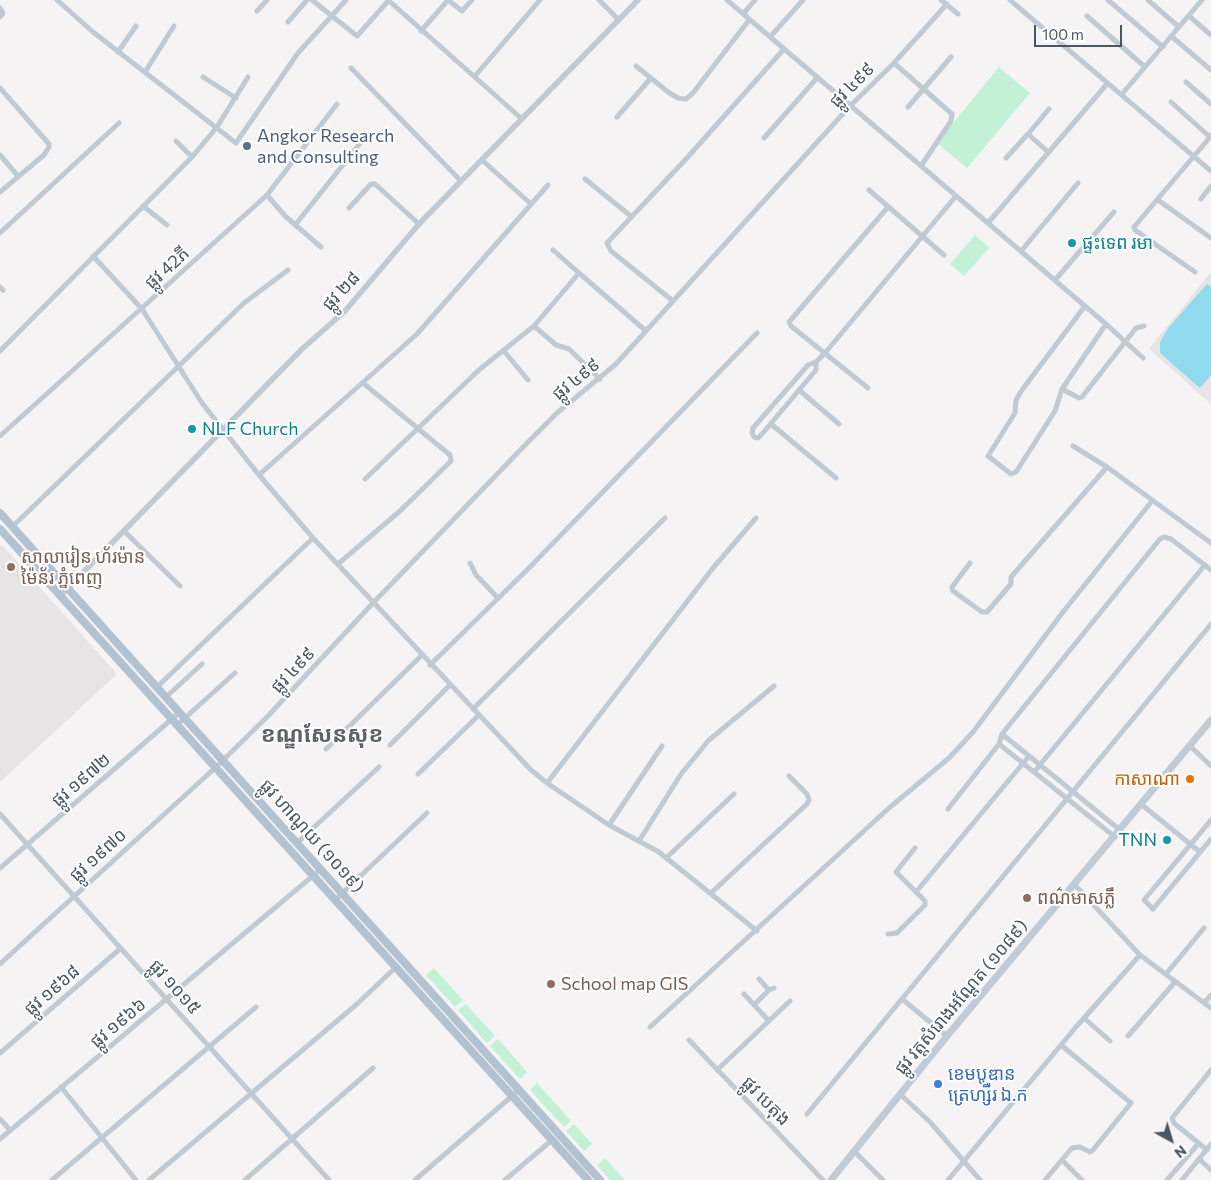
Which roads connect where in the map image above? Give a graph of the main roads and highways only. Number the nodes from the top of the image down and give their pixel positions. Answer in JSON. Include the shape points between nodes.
{"nodes":[{"id":1,"x":0,"y":513,"type":"edge"},
{"id":2,"x":2,"y":534,"type":"edge"},
{"id":3,"x":1211,"y":720,"type":"edge"},
{"id":4,"x":588,"y":1180,"type":"edge"},
{"id":5,"x":600,"y":1180,"type":"edge"},
{"id":6,"x":831,"y":1180,"type":"edge"}],
"edges":[{"from":1,"to":5,"type":"main road","name":"ផ្លូវ ហាណូយ (១០១៩)"},
{"from":2,"to":4,"type":"main road","name":"ផ្លូវ ហាណូយ (១០១៩)"},
{"from":3,"to":6,"type":"main road","name":"ផ្លូវ វត្តសំរោងអណ្ដែត (១០៨៩)"}]}
